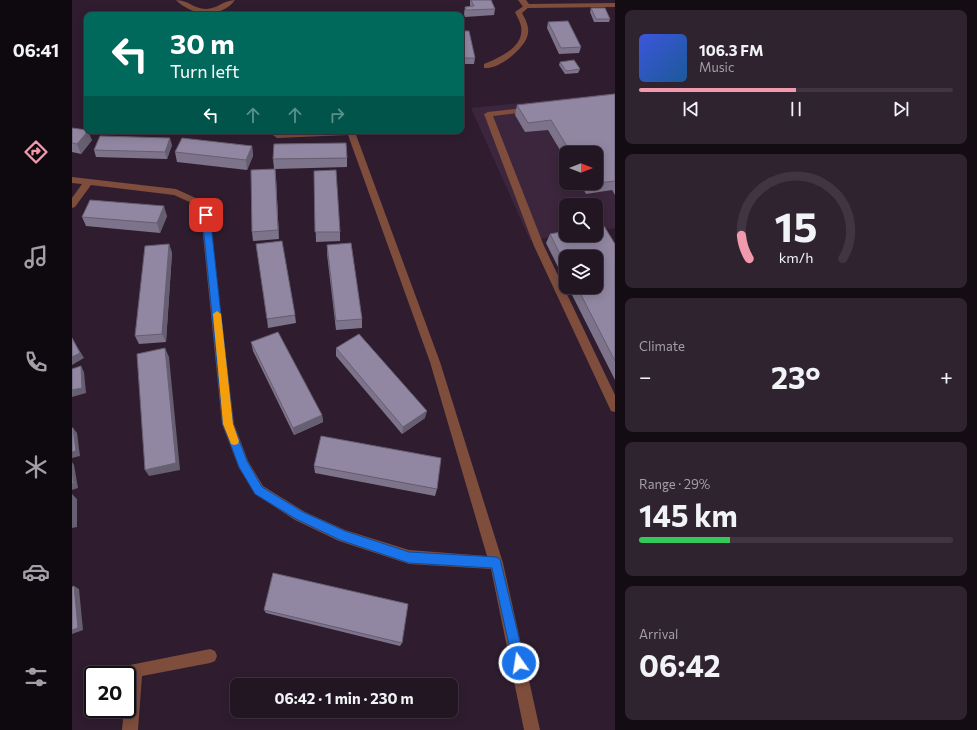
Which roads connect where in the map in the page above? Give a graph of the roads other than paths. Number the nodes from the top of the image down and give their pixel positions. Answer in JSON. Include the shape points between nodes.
{"nodes":[{"id":1,"x":180,"y":0,"type":"edge"},
{"id":2,"x":231,"y":0,"type":"edge"},
{"id":3,"x":524,"y":3,"type":"edge"},
{"id":4,"x":615,"y":5,"type":"edge"},
{"id":5,"x":487,"y":66,"type":"dead end"},
{"id":6,"x":540,"y":108,"type":"edge"},
{"id":7,"x":302,"y":134,"type":"edge"},
{"id":8,"x":352,"y":134,"type":"edge"},
{"id":9,"x":277,"y":135,"type":"dead end"},
{"id":10,"x":72,"y":180,"type":"edge"},
{"id":11,"x":88,"y":183,"type":"junction"},
{"id":12,"x":72,"y":206,"type":"edge"},
{"id":13,"x":615,"y":407,"type":"edge"},
{"id":14,"x":496,"y":562,"type":"junction"},
{"id":15,"x":210,"y":656,"type":"dead end"},
{"id":16,"x":130,"y":730,"type":"edge"},
{"id":17,"x":532,"y":730,"type":"edge"}],
"edges":[{"from":1,"to":2,"type":"street","via":[[191,8],[205,11],[221,9]]},
{"from":3,"to":4,"type":"street"},
{"from":3,"to":5,"type":"lane","via":[[518,12],[525,28],[522,41],[511,53]]},
{"from":6,"to":13,"type":"lane","via":[[488,114],[539,246]]},
{"from":7,"to":9,"type":"lane"},
{"from":8,"to":14,"type":"lane","via":[[435,362]]},
{"from":10,"to":11,"type":"lane"},
{"from":11,"to":12,"type":"lane"},
{"from":11,"to":14,"type":"lane","via":[[176,192],[196,202],[206,215],[228,424],[243,464],[259,490],[300,516],[344,536],[409,557]]},
{"from":14,"to":17,"type":"lane"},
{"from":15,"to":16,"type":"lane","via":[[135,670]]}]}
